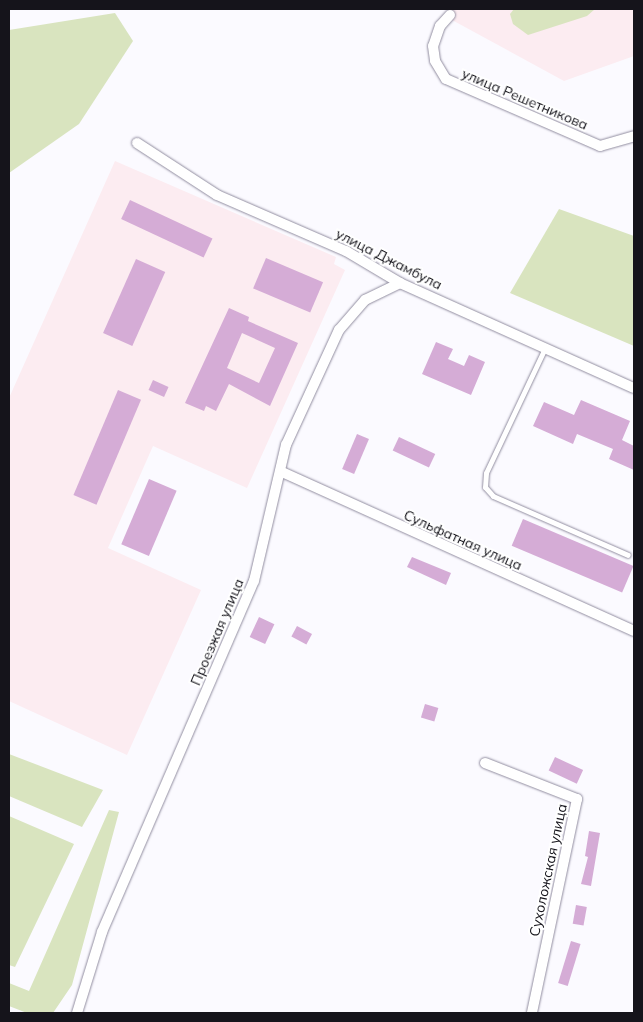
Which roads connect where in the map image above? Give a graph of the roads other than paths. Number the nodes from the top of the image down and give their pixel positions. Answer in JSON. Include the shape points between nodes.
{"nodes":[{"id":1,"x":450,"y":15,"type":"dead end"},
{"id":2,"x":634,"y":136,"type":"edge"},
{"id":3,"x":137,"y":143,"type":"dead end"},
{"id":4,"x":400,"y":283,"type":"junction"},
{"id":5,"x":545,"y":348,"type":"junction"},
{"id":6,"x":634,"y":388,"type":"edge"},
{"id":7,"x":282,"y":472,"type":"junction"},
{"id":8,"x":628,"y":555,"type":"dead end"},
{"id":9,"x":634,"y":631,"type":"edge"},
{"id":10,"x":485,"y":763,"type":"dead end"},
{"id":11,"x":77,"y":1013,"type":"edge"},
{"id":12,"x":532,"y":1013,"type":"edge"}],
"edges":[{"from":1,"to":2,"type":"street","name":"улица Решетникова","via":[[440,26],[433,46],[435,61],[446,79],[600,146]]},
{"from":3,"to":4,"type":"street","name":"улица Джамбула","via":[[217,195],[346,251]]},
{"from":4,"to":5,"type":"street","name":"улица Джамбула"},
{"from":4,"to":7,"type":"street","name":"Проезжая улица","via":[[365,300],[339,330],[286,445]]},
{"from":5,"to":6,"type":"street","name":"улица Джамбула"},
{"from":5,"to":8,"type":"lane","via":[[486,472],[486,487],[493,496]]},
{"from":7,"to":9,"type":"street","name":"Сульфатная улица"},
{"from":7,"to":11,"type":"street","name":"Проезжая улица","via":[[254,581],[102,932]]},
{"from":10,"to":12,"type":"street","name":"Сухоложская улица","via":[[576,799]]}]}
